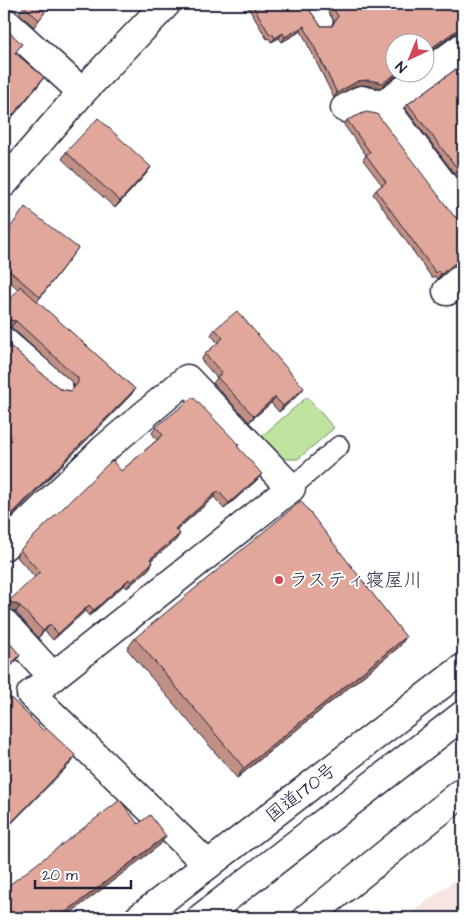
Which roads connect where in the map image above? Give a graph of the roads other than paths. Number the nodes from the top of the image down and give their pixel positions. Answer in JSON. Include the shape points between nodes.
{"nodes":[{"id":1,"x":166,"y":4,"type":"edge"},
{"id":2,"x":312,"y":4,"type":"edge"},
{"id":3,"x":4,"y":20,"type":"edge"},
{"id":4,"x":323,"y":21,"type":"dead end"},
{"id":5,"x":463,"y":47,"type":"edge"},
{"id":6,"x":82,"y":92,"type":"junction"},
{"id":7,"x":384,"y":105,"type":"junction"},
{"id":8,"x":345,"y":108,"type":"dead end"},
{"id":9,"x":4,"y":183,"type":"edge"},
{"id":10,"x":463,"y":211,"type":"edge"},
{"id":11,"x":4,"y":336,"type":"edge"},
{"id":12,"x":63,"y":387,"type":"dead end"},
{"id":13,"x":340,"y":446,"type":"dead end"},
{"id":14,"x":290,"y":488,"type":"junction"},
{"id":15,"x":4,"y":546,"type":"edge"},
{"id":16,"x":4,"y":623,"type":"edge"},
{"id":17,"x":463,"y":668,"type":"edge"},
{"id":18,"x":53,"y":677,"type":"junction"},
{"id":19,"x":463,"y":715,"type":"edge"},
{"id":20,"x":463,"y":792,"type":"edge"},
{"id":21,"x":208,"y":865,"type":"junction"},
{"id":22,"x":139,"y":918,"type":"edge"},
{"id":23,"x":201,"y":918,"type":"edge"},
{"id":24,"x":307,"y":918,"type":"edge"}],
"edges":[{"from":1,"to":6,"type":"main road"},
{"from":2,"to":4,"type":"lane"},
{"from":3,"to":6,"type":"main road"},
{"from":5,"to":7,"type":"main road"},
{"from":6,"to":9,"type":"main road"},
{"from":7,"to":8,"type":"main road","via":[[361,100]]},
{"from":7,"to":10,"type":"main road"},
{"from":11,"to":12,"type":"lane"},
{"from":13,"to":14,"type":"lane"},
{"from":14,"to":15,"type":"main road","via":[[187,379],[104,449]]},
{"from":14,"to":18,"type":"main road"},
{"from":16,"to":18,"type":"main road"},
{"from":17,"to":21,"type":"main road","name":"国道170号"},
{"from":18,"to":21,"type":"main road","via":[[31,694]]},
{"from":19,"to":23,"type":"main road","name":"国道170号"},
{"from":20,"to":24,"type":"main road"},
{"from":21,"to":22,"type":"main road","name":"国道170号"}]}
